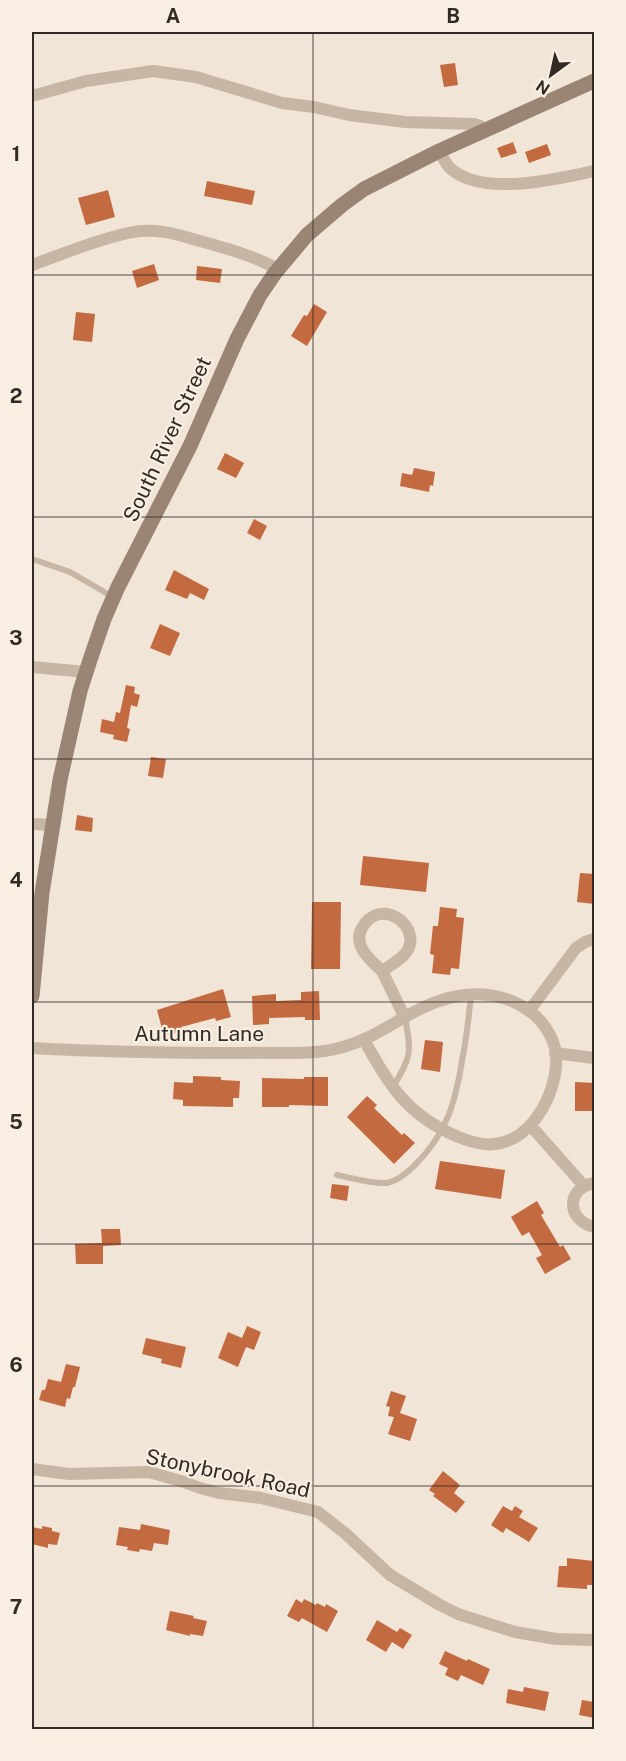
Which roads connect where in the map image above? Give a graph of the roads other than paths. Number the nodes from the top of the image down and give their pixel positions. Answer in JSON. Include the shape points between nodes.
{"nodes":[{"id":1,"x":594,"y":81,"type":"edge"},
{"id":2,"x":32,"y":96,"type":"edge"},
{"id":3,"x":484,"y":130,"type":"junction"},
{"id":4,"x":439,"y":151,"type":"junction"},
{"id":5,"x":594,"y":171,"type":"edge"},
{"id":6,"x":32,"y":265,"type":"edge"},
{"id":7,"x":278,"y":269,"type":"junction"},
{"id":8,"x":32,"y":559,"type":"edge"},
{"id":9,"x":113,"y":598,"type":"junction"},
{"id":10,"x":32,"y":667,"type":"edge"},
{"id":11,"x":86,"y":672,"type":"junction"},
{"id":12,"x":32,"y":824,"type":"edge"},
{"id":13,"x":53,"y":825,"type":"junction"},
{"id":14,"x":594,"y":939,"type":"edge"},
{"id":15,"x":382,"y":971,"type":"junction"},
{"id":16,"x":471,"y":994,"type":"junction"},
{"id":17,"x":32,"y":996,"type":"edge"},
{"id":18,"x":529,"y":1011,"type":"junction"},
{"id":19,"x":405,"y":1018,"type":"junction"},
{"id":20,"x":364,"y":1040,"type":"junction"},
{"id":21,"x":32,"y":1048,"type":"edge"},
{"id":22,"x":555,"y":1053,"type":"junction"},
{"id":23,"x":594,"y":1058,"type":"edge"},
{"id":24,"x":393,"y":1087,"type":"junction"},
{"id":25,"x":530,"y":1125,"type":"junction"},
{"id":26,"x":442,"y":1130,"type":"junction"},
{"id":27,"x":337,"y":1175,"type":"dead end"},
{"id":28,"x":589,"y":1185,"type":"edge"},
{"id":29,"x":594,"y":1227,"type":"edge"},
{"id":30,"x":32,"y":1469,"type":"edge"},
{"id":31,"x":594,"y":1640,"type":"edge"}],
"edges":[{"from":1,"to":3,"type":"street","name":"South River Street"},
{"from":2,"to":3,"type":"street","via":[[86,81],[153,71],[196,77],[282,103],[405,122],[474,124]]},
{"from":3,"to":4,"type":"street","name":"South River Street"},
{"from":4,"to":5,"type":"street","via":[[455,172],[495,183],[537,182]]},
{"from":4,"to":7,"type":"street","name":"South River Street","via":[[364,189],[307,235]]},
{"from":6,"to":7,"type":"street","via":[[129,233],[153,230],[251,256]]},
{"from":7,"to":9,"type":"street","name":"South River Street","via":[[247,319],[190,446]]},
{"from":8,"to":9,"type":"lane","via":[[70,572]]},
{"from":9,"to":11,"type":"street","name":"South River Street"},
{"from":10,"to":11,"type":"street"},
{"from":11,"to":13,"type":"street","name":"South River Street"},
{"from":12,"to":13,"type":"street"},
{"from":13,"to":17,"type":"street","name":"South River Street"},
{"from":14,"to":18,"type":"street","via":[[576,948]]},
{"from":15,"to":15,"type":"street","via":[[406,953],[410,943],[404,922],[383,913],[366,921],[359,944]]},
{"from":15,"to":19,"type":"street"},
{"from":16,"to":18,"type":"street","name":"Autumn Lane","via":[[507,999]]},
{"from":16,"to":19,"type":"street","name":"Autumn Lane","via":[[444,999]]},
{"from":16,"to":26,"type":"lane","via":[[457,1092]]},
{"from":18,"to":22,"type":"street","name":"Autumn Lane","via":[[548,1032]]},
{"from":19,"to":20,"type":"street","name":"Autumn Lane"},
{"from":19,"to":24,"type":"lane","via":[[410,1052]]},
{"from":20,"to":21,"type":"street","name":"Autumn Lane","via":[[325,1051],[294,1052]]},
{"from":20,"to":24,"type":"street","name":"Autumn Lane"},
{"from":22,"to":23,"type":"street"},
{"from":22,"to":25,"type":"street","name":"Autumn Lane","via":[[555,1079]]},
{"from":24,"to":26,"type":"street","name":"Autumn Lane","via":[[411,1109]]},
{"from":25,"to":26,"type":"street","name":"Autumn Lane","via":[[519,1135],[495,1144],[464,1140]]},
{"from":25,"to":28,"type":"street"},
{"from":26,"to":27,"type":"lane","via":[[418,1162],[396,1180],[379,1183]]},
{"from":28,"to":29,"type":"street","via":[[577,1193],[573,1209],[584,1225]]},
{"from":30,"to":31,"type":"street","name":"Stonybrook Road","via":[[69,1474],[149,1472],[219,1493],[261,1498],[318,1512],[390,1575],[458,1614],[524,1634]]}]}
